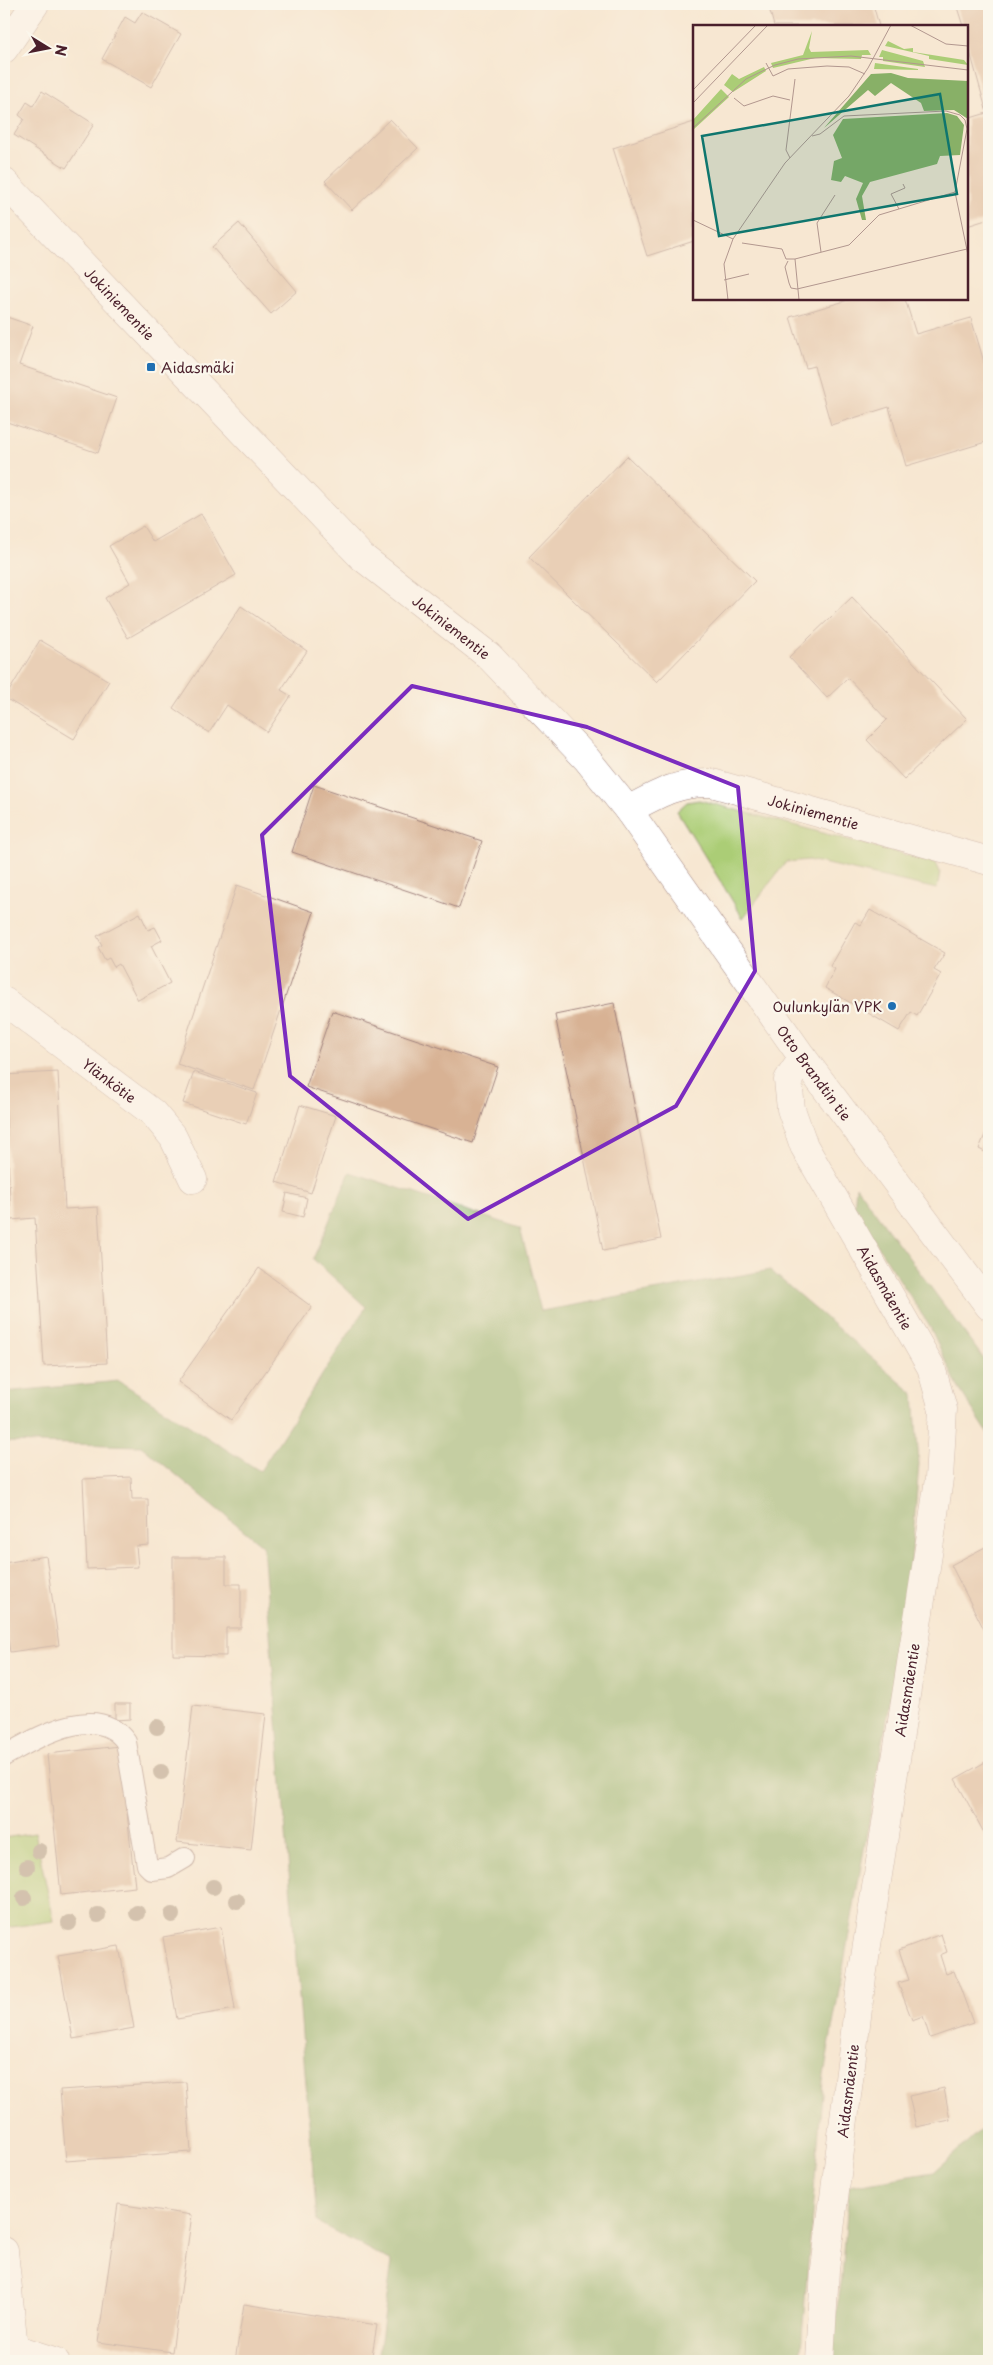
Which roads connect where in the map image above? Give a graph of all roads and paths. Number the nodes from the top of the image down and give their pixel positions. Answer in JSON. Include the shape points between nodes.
{"nodes":[{"id":1,"x":35,"y":4,"type":"edge"},
{"id":2,"x":4,"y":49,"type":"edge"},
{"id":3,"x":4,"y":182,"type":"edge"},
{"id":4,"x":628,"y":810,"type":"junction"},
{"id":5,"x":989,"y":861,"type":"edge"},
{"id":6,"x":4,"y":1001,"type":"edge"},
{"id":7,"x":803,"y":1058,"type":"junction"},
{"id":8,"x":193,"y":1179,"type":"dead end"},
{"id":9,"x":989,"y":1306,"type":"edge"},
{"id":10,"x":4,"y":1756,"type":"edge"},
{"id":11,"x":185,"y":1858,"type":"dead end"},
{"id":12,"x":4,"y":2251,"type":"edge"},
{"id":13,"x":9,"y":2348,"type":"edge"},
{"id":14,"x":55,"y":2361,"type":"edge"},
{"id":15,"x":820,"y":2361,"type":"edge"}],
"edges":[{"from":1,"to":2,"type":"street"},
{"from":3,"to":4,"type":"street","name":"Jokiniementie","via":[[362,557],[489,656],[586,758]]},
{"from":4,"to":5,"type":"street","name":"Jokiniementie","via":[[676,786],[712,784]]},
{"from":4,"to":7,"type":"street","name":"Otto Brandtin tie"},
{"from":6,"to":8,"type":"street","name":"Ylänkötie","via":[[153,1113],[172,1137]]},
{"from":7,"to":9,"type":"street","name":"Otto Brandtin tie"},
{"from":7,"to":15,"type":"street","name":"Aidasmäentie","via":[[788,1080],[791,1109],[804,1146],[931,1367],[943,1409],[939,1479],[862,1977],[825,2269]]},
{"from":10,"to":11,"type":"lane","via":[[66,1726],[96,1724],[112,1728],[126,1742],[147,1865],[152,1870],[168,1868]]},
{"from":12,"to":13,"type":"street"},
{"from":13,"to":14,"type":"street"}]}
